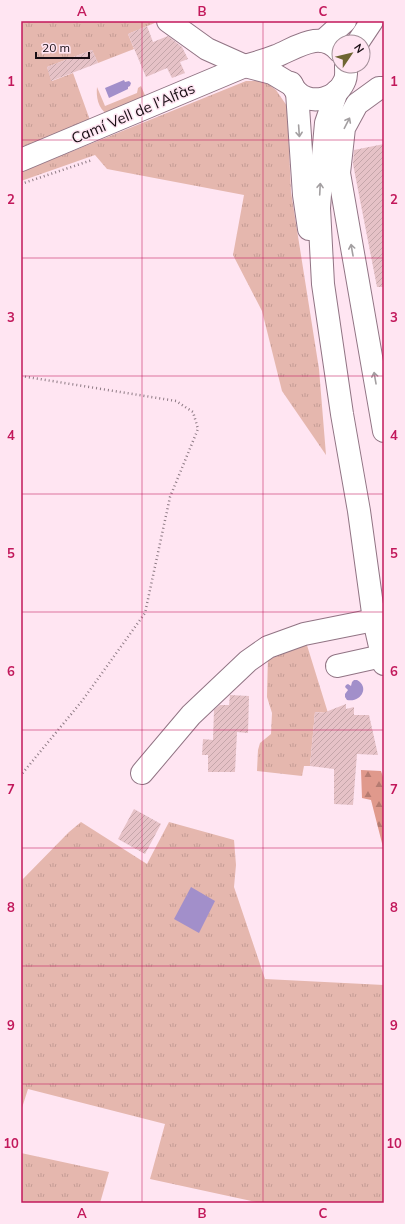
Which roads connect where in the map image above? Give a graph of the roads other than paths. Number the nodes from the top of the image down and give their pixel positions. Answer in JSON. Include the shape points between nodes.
{"nodes":[{"id":1,"x":168,"y":21,"type":"edge"},
{"id":2,"x":345,"y":21,"type":"edge"},
{"id":3,"x":372,"y":21,"type":"edge"},
{"id":4,"x":341,"y":34,"type":"edge"},
{"id":5,"x":363,"y":34,"type":"edge"},
{"id":6,"x":301,"y":45,"type":"junction"},
{"id":7,"x":331,"y":47,"type":"edge"},
{"id":8,"x":246,"y":66,"type":"junction"},
{"id":9,"x":346,"y":74,"type":"edge"},
{"id":10,"x":294,"y":88,"type":"junction"},
{"id":11,"x":384,"y":88,"type":"edge"},
{"id":12,"x":337,"y":91,"type":"junction"},
{"id":13,"x":21,"y":160,"type":"edge"},
{"id":14,"x":323,"y":284,"type":"junction"},
{"id":15,"x":384,"y":431,"type":"edge"},
{"id":16,"x":379,"y":617,"type":"edge"},
{"id":17,"x":383,"y":660,"type":"edge"},
{"id":18,"x":337,"y":666,"type":"dead end"},
{"id":19,"x":142,"y":773,"type":"dead end"}],
"edges":[{"from":1,"to":8,"type":"street","via":[[207,49]]},
{"from":2,"to":4,"type":"street"},
{"from":3,"to":5,"type":"street"},
{"from":6,"to":7,"type":"street","via":[[313,40]]},
{"from":6,"to":8,"type":"street","name":"Camí Vell de l'Alfàs"},
{"from":6,"to":10,"type":"street","via":[[293,52],[287,65],[289,80]]},
{"from":8,"to":10,"type":"street","via":[[272,73]]},
{"from":8,"to":13,"type":"street","name":"Camí Vell de l'Alfàs"},
{"from":9,"to":12,"type":"street","via":[[345,81]]},
{"from":10,"to":12,"type":"street","via":[[306,98],[317,100],[327,98]]},
{"from":10,"to":14,"type":"street","one_way":true,"via":[[304,195],[312,249]]},
{"from":15,"to":11,"type":"street","one_way":true,"via":[[339,173],[344,128],[347,122],[357,104],[379,88]]},
{"from":14,"to":12,"type":"street","one_way":true,"via":[[319,208],[326,123]]},
{"from":14,"to":16,"type":"street","via":[[342,414]]},
{"from":16,"to":17,"type":"street"},
{"from":16,"to":19,"type":"street","via":[[304,634],[268,647],[248,661],[191,715]]},
{"from":17,"to":18,"type":"street"}]}
